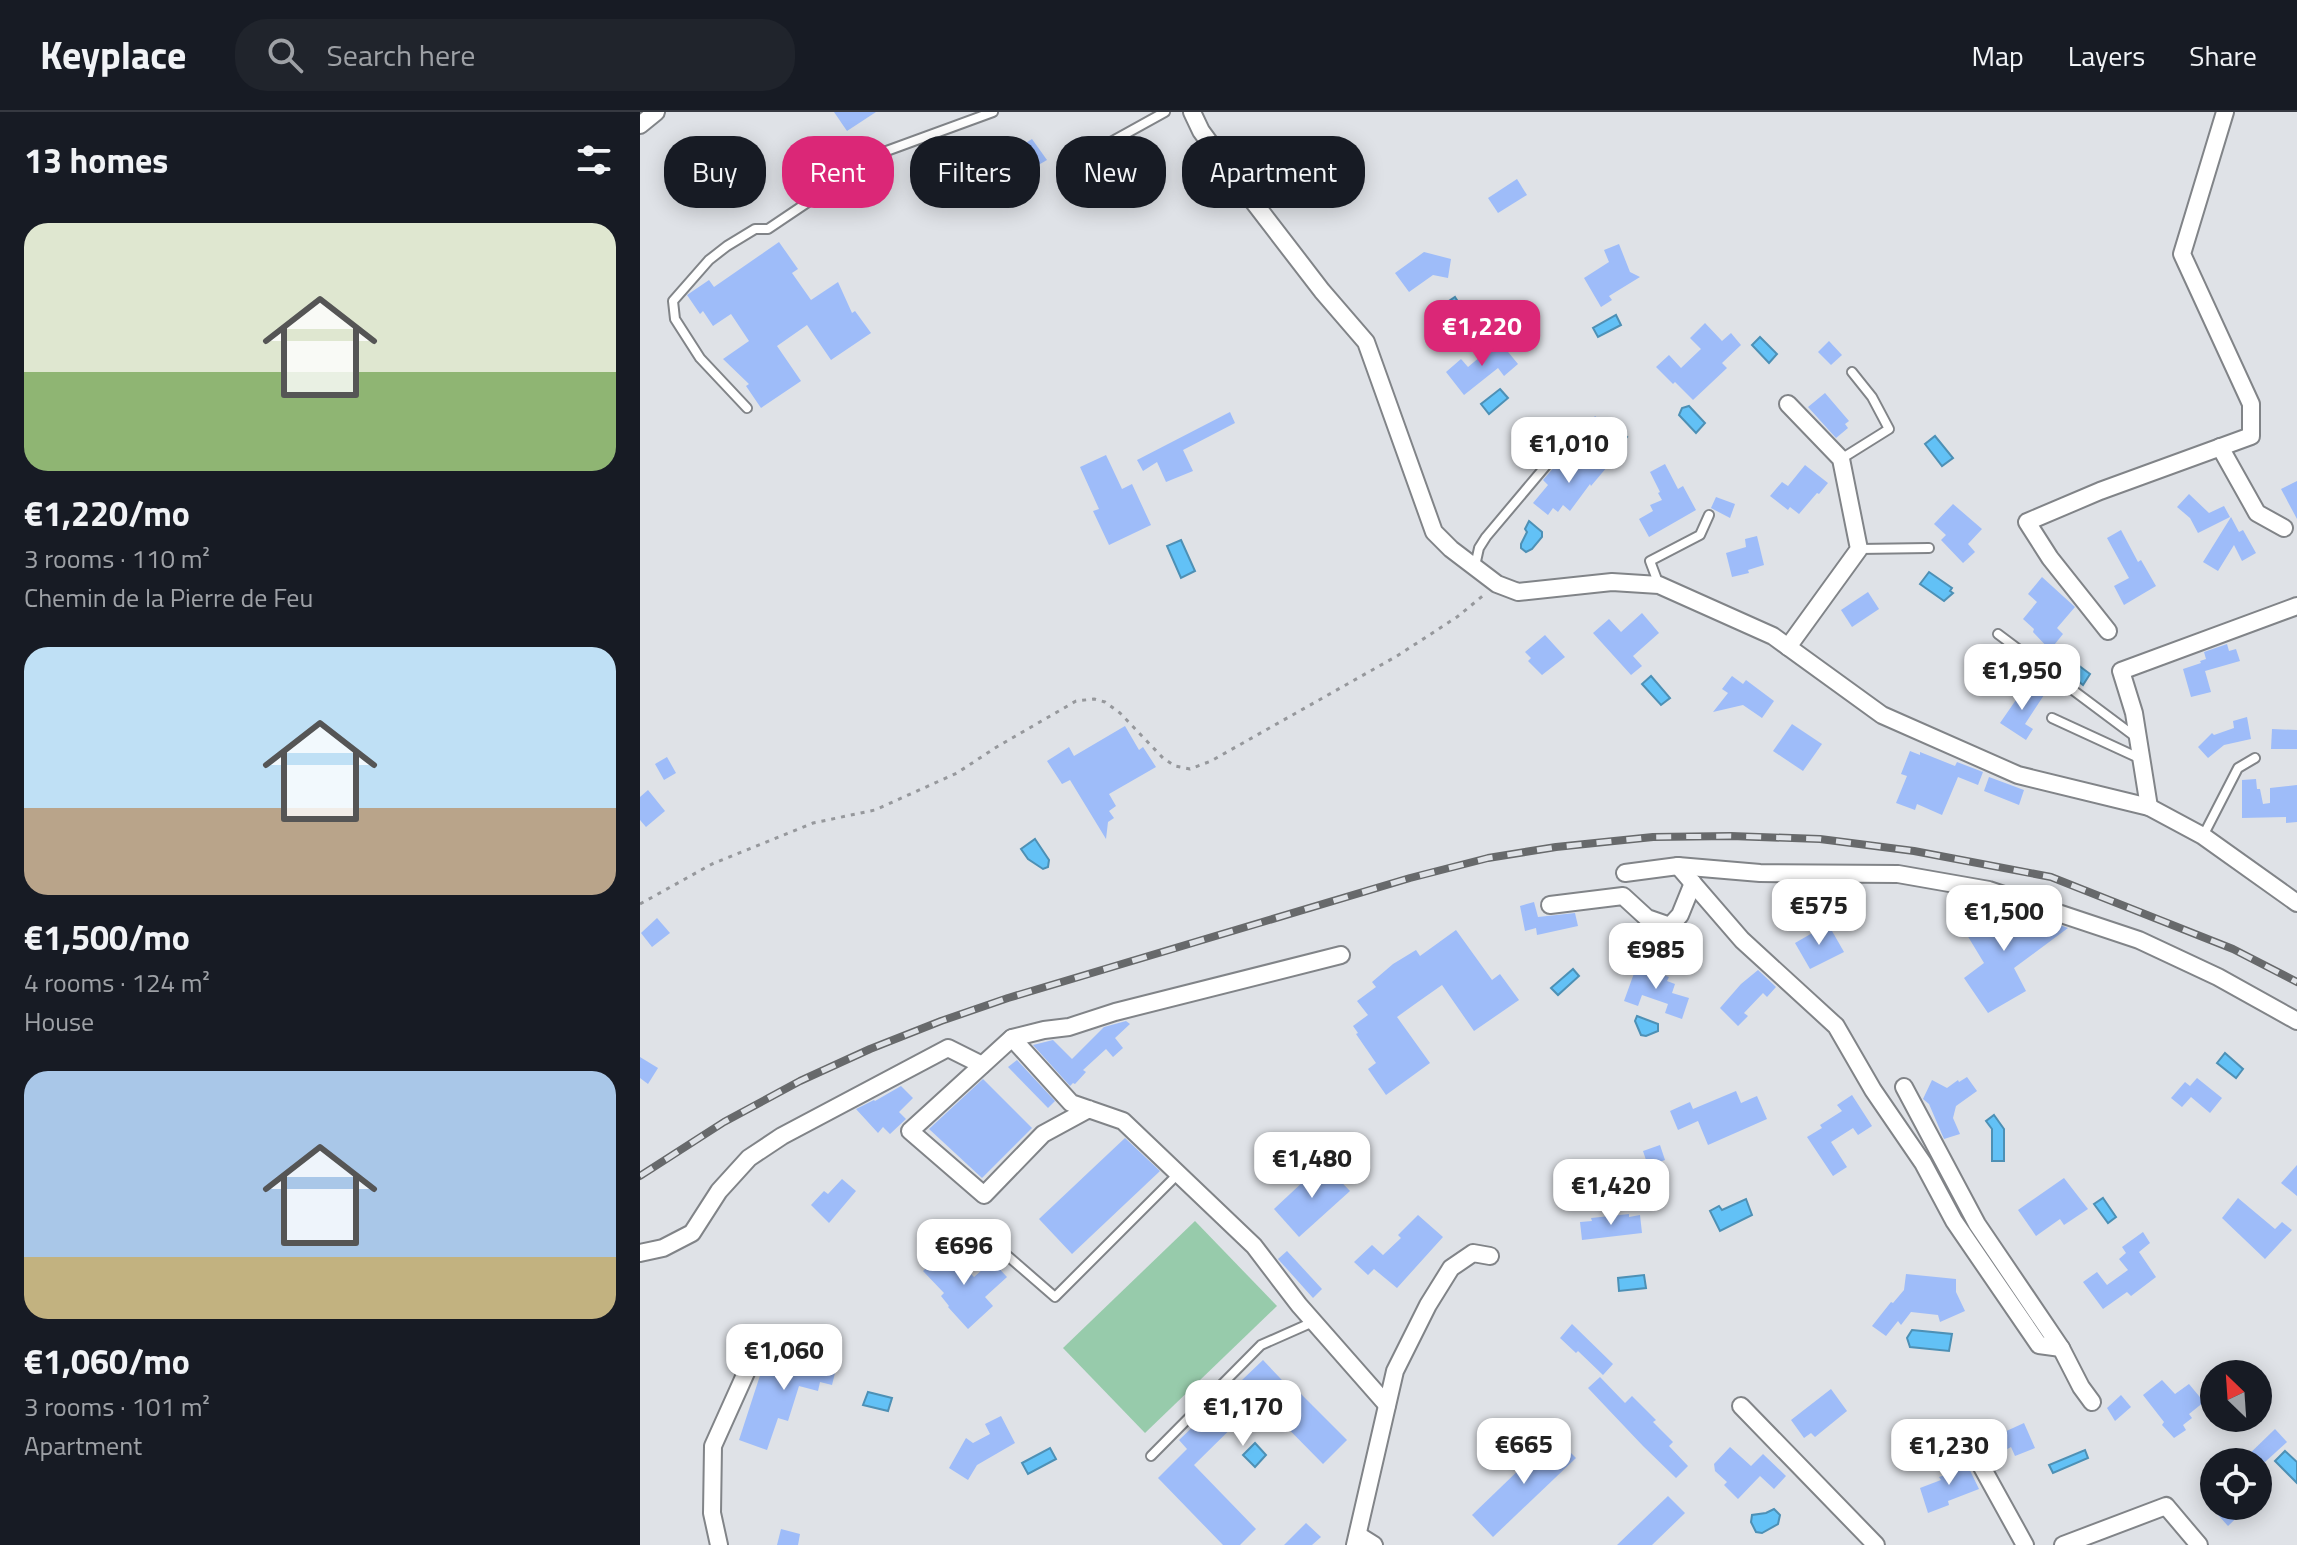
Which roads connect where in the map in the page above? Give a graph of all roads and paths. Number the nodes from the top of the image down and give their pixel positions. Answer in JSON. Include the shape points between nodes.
{"nodes":[{"id":1,"x":656,"y":112,"type":"edge"},
{"id":2,"x":993,"y":112,"type":"edge"},
{"id":3,"x":1165,"y":112,"type":"edge"},
{"id":4,"x":1192,"y":112,"type":"edge"},
{"id":5,"x":2225,"y":112,"type":"edge"},
{"id":6,"x":640,"y":125,"type":"edge"},
{"id":7,"x":1122,"y":136,"type":"edge"},
{"id":8,"x":1852,"y":372,"type":"dead end"},
{"id":9,"x":1788,"y":404,"type":"dead end"},
{"id":10,"x":747,"y":408,"type":"dead end"},
{"id":11,"x":2220,"y":447,"type":"junction"},
{"id":12,"x":1560,"y":449,"type":"dead end"},
{"id":13,"x":1841,"y":459,"type":"junction"},
{"id":14,"x":1709,"y":515,"type":"dead end"},
{"id":15,"x":2284,"y":528,"type":"dead end"},
{"id":16,"x":1929,"y":548,"type":"dead end"},
{"id":17,"x":1859,"y":549,"type":"junction"},
{"id":18,"x":1474,"y":567,"type":"junction"},
{"id":19,"x":1497,"y":584,"type":"junction"},
{"id":20,"x":1659,"y":585,"type":"junction"},
{"id":21,"x":2297,"y":606,"type":"edge"},
{"id":22,"x":2108,"y":631,"type":"dead end"},
{"id":23,"x":1998,"y":634,"type":"dead end"},
{"id":24,"x":1788,"y":647,"type":"junction"},
{"id":25,"x":2052,"y":718,"type":"dead end"},
{"id":26,"x":2138,"y":738,"type":"junction"},
{"id":27,"x":2255,"y":758,"type":"dead end"},
{"id":28,"x":2141,"y":760,"type":"junction"},
{"id":29,"x":2149,"y":807,"type":"junction"},
{"id":30,"x":2203,"y":836,"type":"junction"},
{"id":31,"x":1678,"y":866,"type":"junction"},
{"id":32,"x":1625,"y":873,"type":"dead end"},
{"id":33,"x":1693,"y":883,"type":"junction"},
{"id":34,"x":2297,"y":902,"type":"edge"},
{"id":35,"x":640,"y":904,"type":"edge"},
{"id":36,"x":1550,"y":905,"type":"dead end"},
{"id":37,"x":1341,"y":955,"type":"dead end"},
{"id":38,"x":2297,"y":1021,"type":"edge"},
{"id":39,"x":1012,"y":1038,"type":"junction"},
{"id":40,"x":982,"y":1065,"type":"junction"},
{"id":41,"x":1904,"y":1087,"type":"dead end"},
{"id":42,"x":1089,"y":1109,"type":"junction"},
{"id":43,"x":1178,"y":1173,"type":"junction"},
{"id":44,"x":1002,"y":1251,"type":"dead end"},
{"id":45,"x":640,"y":1253,"type":"edge"},
{"id":46,"x":1490,"y":1256,"type":"dead end"},
{"id":47,"x":1314,"y":1322,"type":"junction"},
{"id":48,"x":806,"y":1343,"type":"dead end"},
{"id":49,"x":2061,"y":1348,"type":"junction"},
{"id":50,"x":2092,"y":1402,"type":"dead end"},
{"id":51,"x":1387,"y":1405,"type":"junction"},
{"id":52,"x":1741,"y":1406,"type":"dead end"},
{"id":53,"x":1967,"y":1440,"type":"dead end"},
{"id":54,"x":1151,"y":1456,"type":"dead end"},
{"id":55,"x":1357,"y":1540,"type":"edge"},
{"id":56,"x":719,"y":1545,"type":"edge"},
{"id":57,"x":1374,"y":1545,"type":"edge"},
{"id":58,"x":1876,"y":1545,"type":"edge"},
{"id":59,"x":2025,"y":1545,"type":"edge"},
{"id":60,"x":2063,"y":1545,"type":"edge"},
{"id":61,"x":2199,"y":1545,"type":"edge"}],
"edges":[{"from":1,"to":6,"type":"street"},
{"from":2,"to":10,"type":"lane","via":[[881,153],[768,229],[755,229],[727,246],[673,301],[675,319],[700,358]]},
{"from":3,"to":7,"type":"lane"},
{"from":4,"to":18,"type":"street","via":[[1239,183],[1366,342],[1434,532]]},
{"from":5,"to":11,"type":"street","via":[[2182,254],[2251,404],[2251,436]]},
{"from":8,"to":13,"type":"lane","via":[[1889,429]]},
{"from":9,"to":13,"type":"street"},
{"from":11,"to":15,"type":"street","via":[[2257,513]]},
{"from":11,"to":22,"type":"street","via":[[2027,522]]},
{"from":12,"to":18,"type":"lane","via":[[1486,537]]},
{"from":13,"to":17,"type":"street"},
{"from":14,"to":20,"type":"lane","via":[[1700,535],[1650,561]]},
{"from":16,"to":17,"type":"lane"},
{"from":17,"to":24,"type":"street"},
{"from":18,"to":19,"type":"street"},
{"from":19,"to":20,"type":"street","via":[[1518,592],[1612,582]]},
{"from":19,"to":35,"type":"path","via":[[1397,656],[1190,769],[1163,758],[1105,702],[1076,701],[957,773],[875,810],[813,823],[712,864]]},
{"from":20,"to":24,"type":"street"},
{"from":21,"to":26,"type":"street","via":[[2121,671]]},
{"from":23,"to":26,"type":"lane"},
{"from":24,"to":29,"type":"street","via":[[1882,715],[2018,775]]},
{"from":25,"to":28,"type":"lane"},
{"from":26,"to":28,"type":"street"},
{"from":27,"to":30,"type":"lane","via":[[2238,768]]},
{"from":28,"to":29,"type":"street"},
{"from":29,"to":30,"type":"street"},
{"from":30,"to":34,"type":"street"},
{"from":31,"to":32,"type":"street"},
{"from":31,"to":33,"type":"street"},
{"from":31,"to":38,"type":"street","via":[[1760,873],[1898,874],[1989,890],[2139,940]]},
{"from":33,"to":36,"type":"street","via":[[1670,926],[1647,918],[1623,896]]},
{"from":33,"to":49,"type":"street","via":[[1742,940],[1836,1026],[1954,1221],[2039,1345]]},
{"from":37,"to":39,"type":"street"},
{"from":39,"to":40,"type":"street"},
{"from":39,"to":42,"type":"street","via":[[1071,1103]]},
{"from":40,"to":42,"type":"street","via":[[910,1131],[984,1195],[1043,1134]]},
{"from":40,"to":45,"type":"street","via":[[948,1048],[782,1136],[749,1158],[692,1233]]},
{"from":41,"to":49,"type":"street","via":[[1977,1224]]},
{"from":42,"to":43,"type":"street","via":[[1123,1121]]},
{"from":43,"to":44,"type":"lane","via":[[1055,1297]]},
{"from":43,"to":47,"type":"street","via":[[1254,1246]]},
{"from":46,"to":51,"type":"street","via":[[1473,1253],[1451,1268],[1395,1371]]},
{"from":47,"to":51,"type":"street"},
{"from":47,"to":54,"type":"lane","via":[[1261,1345]]},
{"from":48,"to":56,"type":"street","via":[[762,1337],[713,1446],[712,1513]]},
{"from":49,"to":50,"type":"street"},
{"from":51,"to":55,"type":"street"},
{"from":52,"to":58,"type":"street"},
{"from":53,"to":59,"type":"street"},
{"from":55,"to":57,"type":"street"},
{"from":60,"to":61,"type":"street","via":[[2166,1506]]}]}
